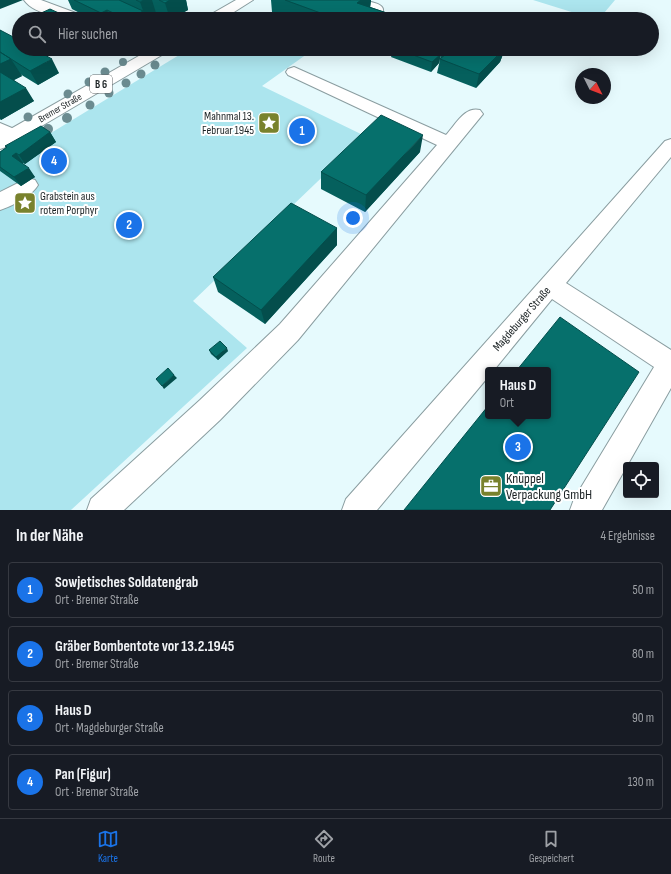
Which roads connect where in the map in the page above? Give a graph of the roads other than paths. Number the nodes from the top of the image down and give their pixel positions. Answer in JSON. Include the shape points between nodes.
{"nodes":[{"id":1,"x":31,"y":0,"type":"edge"},
{"id":2,"x":246,"y":0,"type":"edge"},
{"id":3,"x":351,"y":0,"type":"edge"},
{"id":4,"x":374,"y":8,"type":"edge"},
{"id":5,"x":58,"y":12,"type":"edge"},
{"id":6,"x":225,"y":12,"type":"edge"},
{"id":7,"x":148,"y":56,"type":"edge"},
{"id":8,"x":294,"y":72,"type":"dead end"},
{"id":9,"x":474,"y":114,"type":"dead end"},
{"id":10,"x":4,"y":136,"type":"edge"},
{"id":11,"x":449,"y":143,"type":"junction"},
{"id":12,"x":671,"y":145,"type":"edge"},
{"id":13,"x":28,"y":184,"type":"dead end"},
{"id":14,"x":0,"y":202,"type":"edge"},
{"id":15,"x":551,"y":286,"type":"junction"},
{"id":16,"x":671,"y":363,"type":"edge"},
{"id":17,"x":102,"y":510,"type":"edge"},
{"id":18,"x":357,"y":510,"type":"edge"},
{"id":19,"x":585,"y":510,"type":"edge"}],
"edges":[{"from":1,"to":5,"type":"street","via":[[44,9]]},
{"from":2,"to":6,"type":"street"},
{"from":3,"to":4,"type":"street"},
{"from":7,"to":10,"type":"street","name":"Bremer Straße","number":"B 6"},
{"from":8,"to":11,"type":"street"},
{"from":9,"to":11,"type":"street"},
{"from":11,"to":17,"type":"street","via":[[289,332],[210,410]]},
{"from":12,"to":15,"type":"street","name":"Magdeburger Straße"},
{"from":13,"to":14,"type":"street"},
{"from":15,"to":16,"type":"street"},
{"from":15,"to":18,"type":"street","name":"Magdeburger Straße"},
{"from":16,"to":19,"type":"street"}]}
